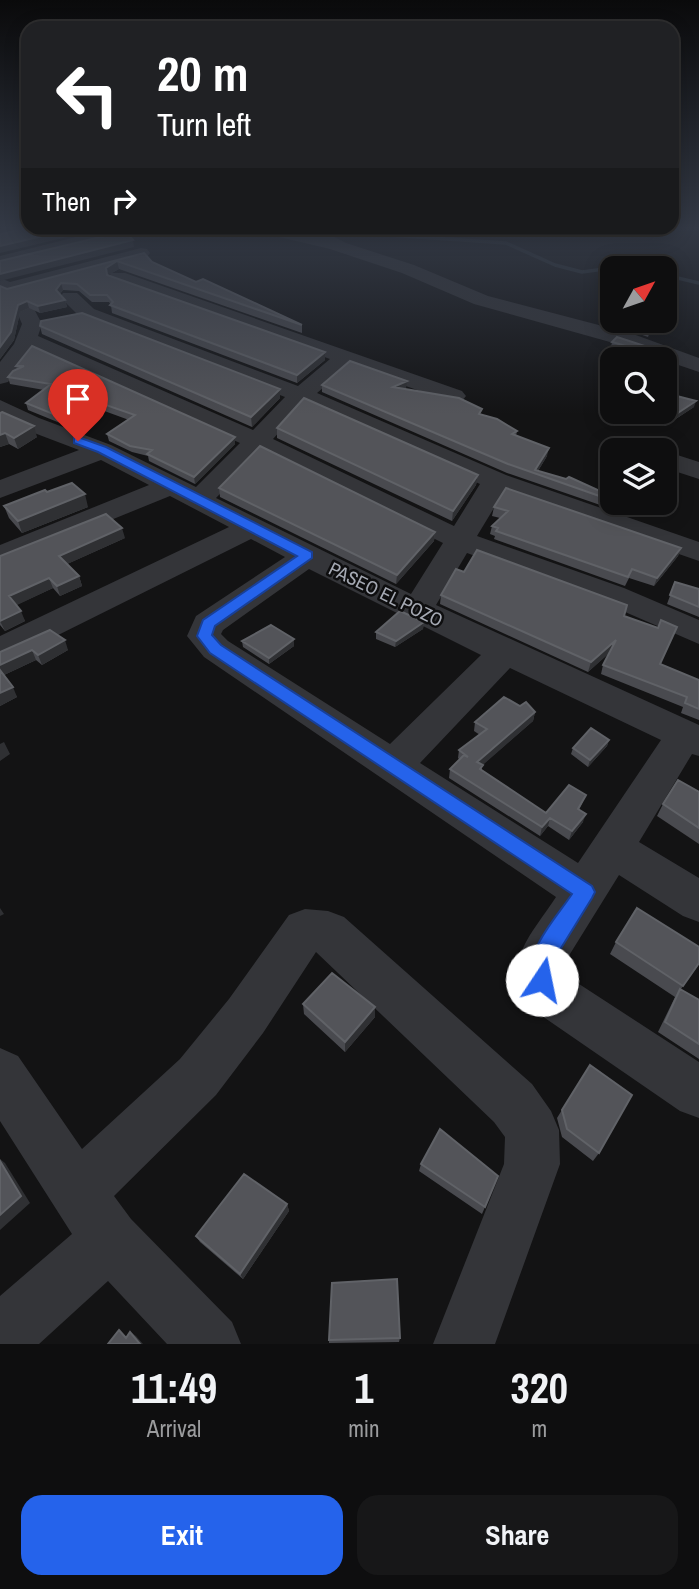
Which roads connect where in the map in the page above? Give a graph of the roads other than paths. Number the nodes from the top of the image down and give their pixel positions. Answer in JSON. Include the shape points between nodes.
{"nodes":[{"id":1,"x":8,"y":289,"type":"edge"},
{"id":2,"x":152,"y":289,"type":"edge"},
{"id":3,"x":454,"y":289,"type":"edge"},
{"id":4,"x":167,"y":294,"type":"junction"},
{"id":5,"x":70,"y":297,"type":"dead end"},
{"id":6,"x":87,"y":313,"type":"junction"},
{"id":7,"x":0,"y":314,"type":"edge"},
{"id":8,"x":28,"y":329,"type":"junction"},
{"id":9,"x":0,"y":350,"type":"edge"},
{"id":10,"x":346,"y":357,"type":"junction"},
{"id":11,"x":699,"y":365,"type":"edge"},
{"id":12,"x":0,"y":377,"type":"edge"},
{"id":13,"x":301,"y":395,"type":"junction"},
{"id":14,"x":454,"y":396,"type":"edge"},
{"id":15,"x":0,"y":407,"type":"edge"},
{"id":16,"x":30,"y":423,"type":"junction"},
{"id":17,"x":0,"y":435,"type":"edge"},
{"id":18,"x":257,"y":441,"type":"junction"},
{"id":19,"x":102,"y":450,"type":"junction"},
{"id":20,"x":677,"y":463,"type":"edge"},
{"id":21,"x":699,"y":471,"type":"edge"},
{"id":22,"x":496,"y":481,"type":"junction"},
{"id":23,"x":172,"y":486,"type":"junction"},
{"id":24,"x":0,"y":490,"type":"edge"},
{"id":25,"x":199,"y":500,"type":"junction"},
{"id":26,"x":251,"y":527,"type":"junction"},
{"id":27,"x":461,"y":540,"type":"junction"},
{"id":28,"x":699,"y":552,"type":"edge"},
{"id":29,"x":307,"y":555,"type":"junction"},
{"id":30,"x":0,"y":556,"type":"edge"},
{"id":31,"x":418,"y":609,"type":"junction"},
{"id":32,"x":699,"y":634,"type":"edge"},
{"id":33,"x":0,"y":650,"type":"edge"},
{"id":34,"x":505,"y":652,"type":"junction"},
{"id":35,"x":692,"y":738,"type":"edge"},
{"id":36,"x":392,"y":766,"type":"junction"},
{"id":37,"x":613,"y":848,"type":"junction"},
{"id":38,"x":585,"y":892,"type":"junction"},
{"id":39,"x":699,"y":902,"type":"edge"},
{"id":40,"x":0,"y":1074,"type":"edge"},
{"id":41,"x":699,"y":1092,"type":"edge"},
{"id":42,"x":78,"y":1192,"type":"junction"},
{"id":43,"x":110,"y":1240,"type":"junction"},
{"id":44,"x":0,"y":1337,"type":"edge"},
{"id":45,"x":210,"y":1344,"type":"edge"},
{"id":46,"x":464,"y":1344,"type":"edge"}],
"edges":[{"from":1,"to":8,"type":"street","via":[[19,295]]},
{"from":2,"to":4,"type":"street"},
{"from":3,"to":11,"type":"street"},
{"from":4,"to":6,"type":"street"},
{"from":4,"to":10,"type":"street"},
{"from":5,"to":6,"type":"street"},
{"from":6,"to":8,"type":"street"},
{"from":6,"to":13,"type":"street"},
{"from":7,"to":8,"type":"street"},
{"from":8,"to":9,"type":"street"},
{"from":8,"to":12,"type":"street"},
{"from":8,"to":18,"type":"street"},
{"from":10,"to":13,"type":"street"},
{"from":10,"to":14,"type":"street"},
{"from":13,"to":18,"type":"street"},
{"from":13,"to":22,"type":"street"},
{"from":15,"to":16,"type":"street","name":"PASEO EL POZO"},
{"from":16,"to":17,"type":"street"},
{"from":16,"to":19,"type":"street","name":"PASEO EL POZO"},
{"from":18,"to":25,"type":"street"},
{"from":18,"to":27,"type":"street"},
{"from":19,"to":23,"type":"street","name":"PASEO EL POZO"},
{"from":19,"to":24,"type":"street"},
{"from":20,"to":21,"type":"street"},
{"from":22,"to":27,"type":"street"},
{"from":22,"to":28,"type":"street"},
{"from":23,"to":25,"type":"street","name":"PASEO EL POZO"},
{"from":23,"to":30,"type":"street"},
{"from":25,"to":26,"type":"street","name":"PASEO EL POZO"},
{"from":26,"to":29,"type":"street","name":"PASEO EL POZO"},
{"from":26,"to":33,"type":"street"},
{"from":27,"to":31,"type":"street"},
{"from":27,"to":32,"type":"street","via":[[612,595]]},
{"from":29,"to":31,"type":"street","name":"PASEO EL POZO"},
{"from":29,"to":36,"type":"street","via":[[208,624],[204,636],[216,649]]},
{"from":31,"to":34,"type":"street","name":"PASEO EL POZO"},
{"from":34,"to":35,"type":"street","name":"PASEO EL POZO"},
{"from":34,"to":36,"type":"street"},
{"from":35,"to":37,"type":"street"},
{"from":36,"to":38,"type":"street"},
{"from":37,"to":38,"type":"street"},
{"from":37,"to":39,"type":"street"},
{"from":38,"to":41,"type":"street","via":[[542,958],[542,980],[559,999]]},
{"from":40,"to":42,"type":"street"},
{"from":42,"to":43,"type":"street"},
{"from":42,"to":46,"type":"street","via":[[198,1077],[304,930],[328,932],[513,1103],[532,1130],[532,1164]]},
{"from":43,"to":44,"type":"street"},
{"from":43,"to":45,"type":"street"}]}
